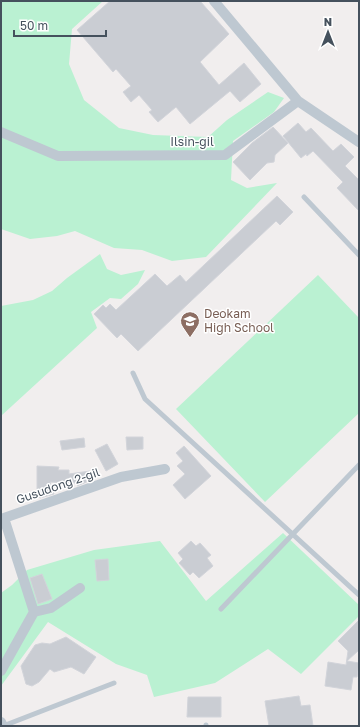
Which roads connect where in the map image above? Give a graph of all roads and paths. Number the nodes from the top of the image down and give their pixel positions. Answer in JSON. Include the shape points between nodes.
{"nodes":[{"id":1,"x":214,"y":1,"type":"edge"},
{"id":2,"x":298,"y":101,"type":"junction"},
{"id":3,"x":1,"y":132,"type":"edge"},
{"id":4,"x":359,"y":142,"type":"edge"},
{"id":5,"x":304,"y":197,"type":"dead end"},
{"id":6,"x":359,"y":255,"type":"edge"},
{"id":7,"x":133,"y":373,"type":"dead end"},
{"id":8,"x":359,"y":465,"type":"edge"},
{"id":9,"x":165,"y":468,"type":"dead end"},
{"id":10,"x":292,"y":534,"type":"junction"},
{"id":11,"x":80,"y":588,"type":"dead end"},
{"id":12,"x":359,"y":596,"type":"edge"},
{"id":13,"x":220,"y":609,"type":"dead end"},
{"id":14,"x":34,"y":612,"type":"junction"},
{"id":15,"x":1,"y":670,"type":"edge"},
{"id":16,"x":114,"y":683,"type":"dead end"},
{"id":17,"x":1,"y":722,"type":"edge"},
{"id":18,"x":3,"y":726,"type":"edge"}],
"edges":[{"from":1,"to":2,"type":"street"},
{"from":2,"to":3,"type":"street","name":"Ilsin-gil","via":[[225,155],[58,156]]},
{"from":2,"to":4,"type":"street"},
{"from":5,"to":6,"type":"lane"},
{"from":7,"to":10,"type":"lane","via":[[145,399]]},
{"from":8,"to":10,"type":"lane"},
{"from":9,"to":14,"type":"street","name":"Gusudong 2-gil","via":[[122,477],[4,518]]},
{"from":10,"to":12,"type":"lane"},
{"from":10,"to":13,"type":"lane"},
{"from":11,"to":14,"type":"street","via":[[51,608]]},
{"from":14,"to":15,"type":"street"},
{"from":16,"to":18,"type":"lane"},
{"from":17,"to":18,"type":"street"}]}
